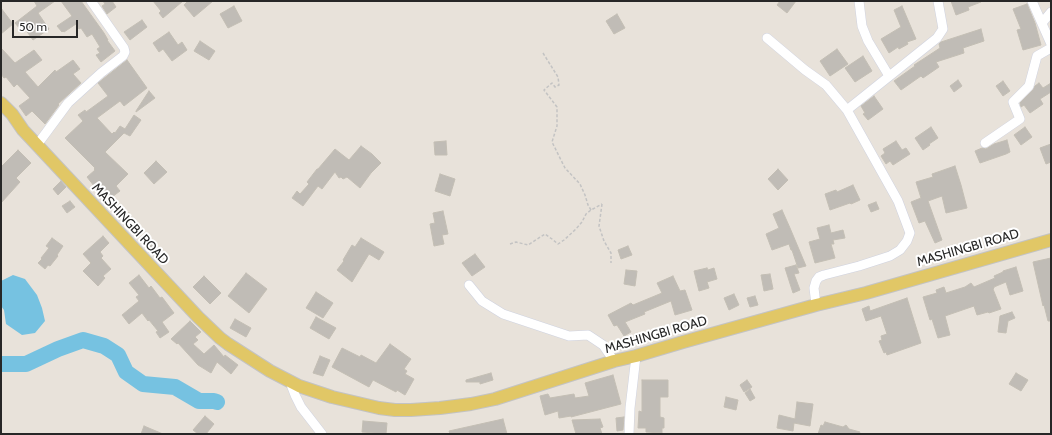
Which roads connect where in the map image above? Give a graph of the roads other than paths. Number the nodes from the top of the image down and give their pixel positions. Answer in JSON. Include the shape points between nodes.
{"nodes":[{"id":1,"x":91,"y":1,"type":"edge"},
{"id":2,"x":859,"y":1,"type":"edge"},
{"id":3,"x":938,"y":1,"type":"edge"},
{"id":4,"x":1032,"y":1,"type":"edge"},
{"id":5,"x":1051,"y":12,"type":"edge"},
{"id":6,"x":1042,"y":23,"type":"junction"},
{"id":7,"x":767,"y":38,"type":"dead end"},
{"id":8,"x":1051,"y":44,"type":"edge"},
{"id":9,"x":1051,"y":48,"type":"edge"},
{"id":10,"x":889,"y":76,"type":"junction"},
{"id":11,"x":1,"y":104,"type":"edge"},
{"id":12,"x":847,"y":110,"type":"junction"},
{"id":13,"x":985,"y":144,"type":"dead end"},
{"id":14,"x":37,"y":145,"type":"junction"},
{"id":15,"x":1051,"y":240,"type":"edge"},
{"id":16,"x":469,"y":285,"type":"dead end"},
{"id":17,"x":816,"y":305,"type":"junction"},
{"id":18,"x":636,"y":356,"type":"junction"},
{"id":19,"x":614,"y":361,"type":"junction"},
{"id":20,"x":290,"y":382,"type":"junction"},
{"id":21,"x":322,"y":434,"type":"edge"},
{"id":22,"x":629,"y":434,"type":"edge"}],
"edges":[{"from":1,"to":14,"type":"street","via":[[125,52],[68,103]]},
{"from":2,"to":10,"type":"street","via":[[862,26],[868,41]]},
{"from":3,"to":10,"type":"street","via":[[943,29],[937,38]]},
{"from":4,"to":6,"type":"street"},
{"from":5,"to":6,"type":"street"},
{"from":6,"to":8,"type":"street"},
{"from":7,"to":12,"type":"street","via":[[826,85]]},
{"from":9,"to":13,"type":"street","via":[[1037,56],[1029,86],[1013,102],[1020,119]]},
{"from":10,"to":12,"type":"street"},
{"from":11,"to":14,"type":"main road","name":"MASHINGBI ROAD"},
{"from":12,"to":17,"type":"street","via":[[898,201],[910,233],[900,250],[890,256],[819,277],[814,288]]},
{"from":14,"to":20,"type":"main road","name":"MASHINGBI ROAD","via":[[198,318],[224,341]]},
{"from":15,"to":17,"type":"main road","name":"MASHINGBI ROAD"},
{"from":16,"to":19,"type":"street","via":[[482,301],[503,314],[569,336],[588,335],[603,345]]},
{"from":17,"to":18,"type":"main road","name":"MASHINGBI ROAD"},
{"from":18,"to":19,"type":"main road","name":"MASHINGBI ROAD"},
{"from":18,"to":22,"type":"street"},
{"from":19,"to":20,"type":"main road","name":"MASHINGBI ROAD","via":[[495,399],[418,410],[368,406]]},
{"from":20,"to":21,"type":"street","via":[[301,407]]}]}
